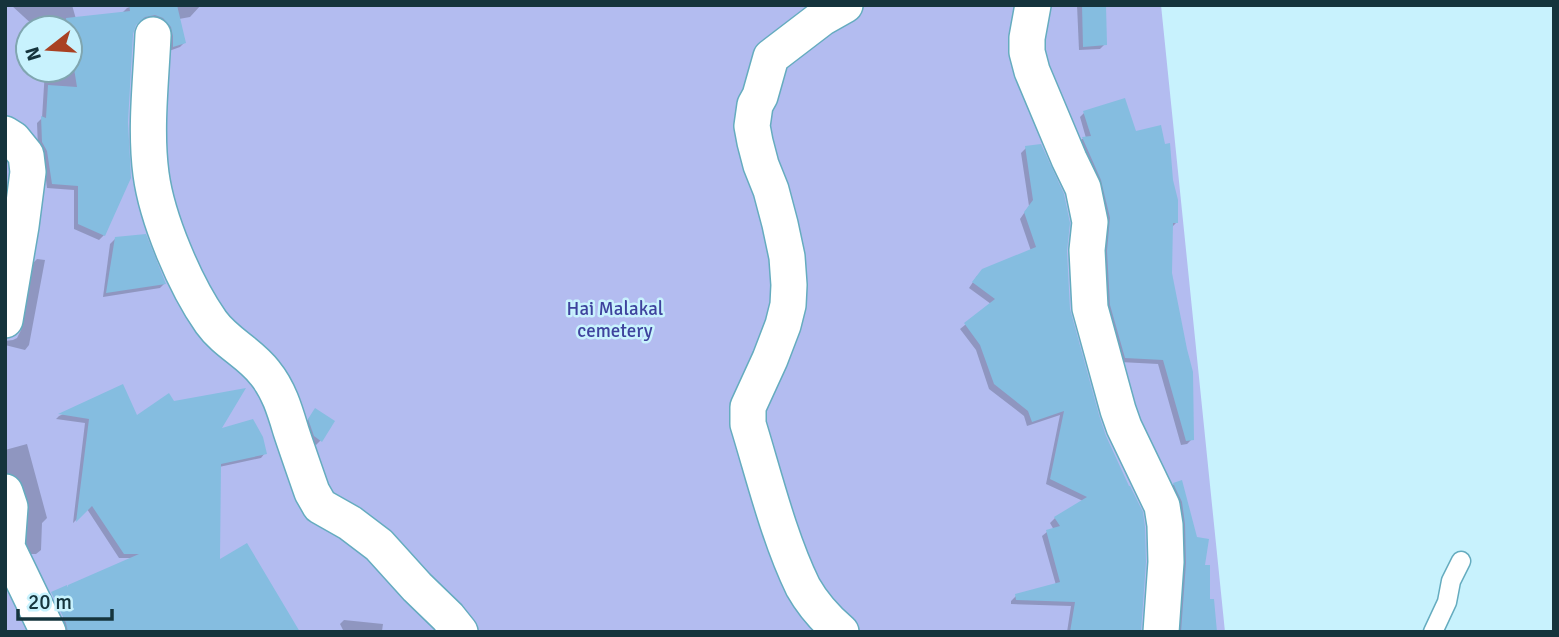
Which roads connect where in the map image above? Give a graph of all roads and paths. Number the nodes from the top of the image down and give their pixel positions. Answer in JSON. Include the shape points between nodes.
{"nodes":[{"id":1,"x":845,"y":5,"type":"edge"},
{"id":2,"x":1033,"y":5,"type":"edge"},
{"id":3,"x":153,"y":35,"type":"dead end"},
{"id":4,"x":5,"y":134,"type":"edge"},
{"id":5,"x":5,"y":320,"type":"edge"},
{"id":6,"x":5,"y":492,"type":"edge"},
{"id":7,"x":1461,"y":561,"type":"dead end"},
{"id":8,"x":48,"y":632,"type":"edge"},
{"id":9,"x":460,"y":632,"type":"edge"},
{"id":10,"x":841,"y":632,"type":"edge"},
{"id":11,"x":1161,"y":632,"type":"edge"},
{"id":12,"x":1433,"y":632,"type":"edge"}],
"edges":[{"from":1,"to":10,"type":"street","via":[[771,57],[755,105],[755,142],[787,257],[788,305],[748,407],[748,424],[786,547],[804,589]]},
{"from":2,"to":11,"type":"street","via":[[1027,52],[1083,188],[1090,222],[1090,308],[1124,427],[1162,506],[1166,562]]},
{"from":3,"to":9,"type":"street","via":[[151,175],[169,238],[196,297],[225,339],[266,374],[280,398],[320,506],[379,545]]},
{"from":4,"to":5,"type":"street","via":[[26,156],[28,172]]},
{"from":6,"to":8,"type":"street","via":[[10,507],[7,547]]},
{"from":7,"to":12,"type":"lane"}]}
